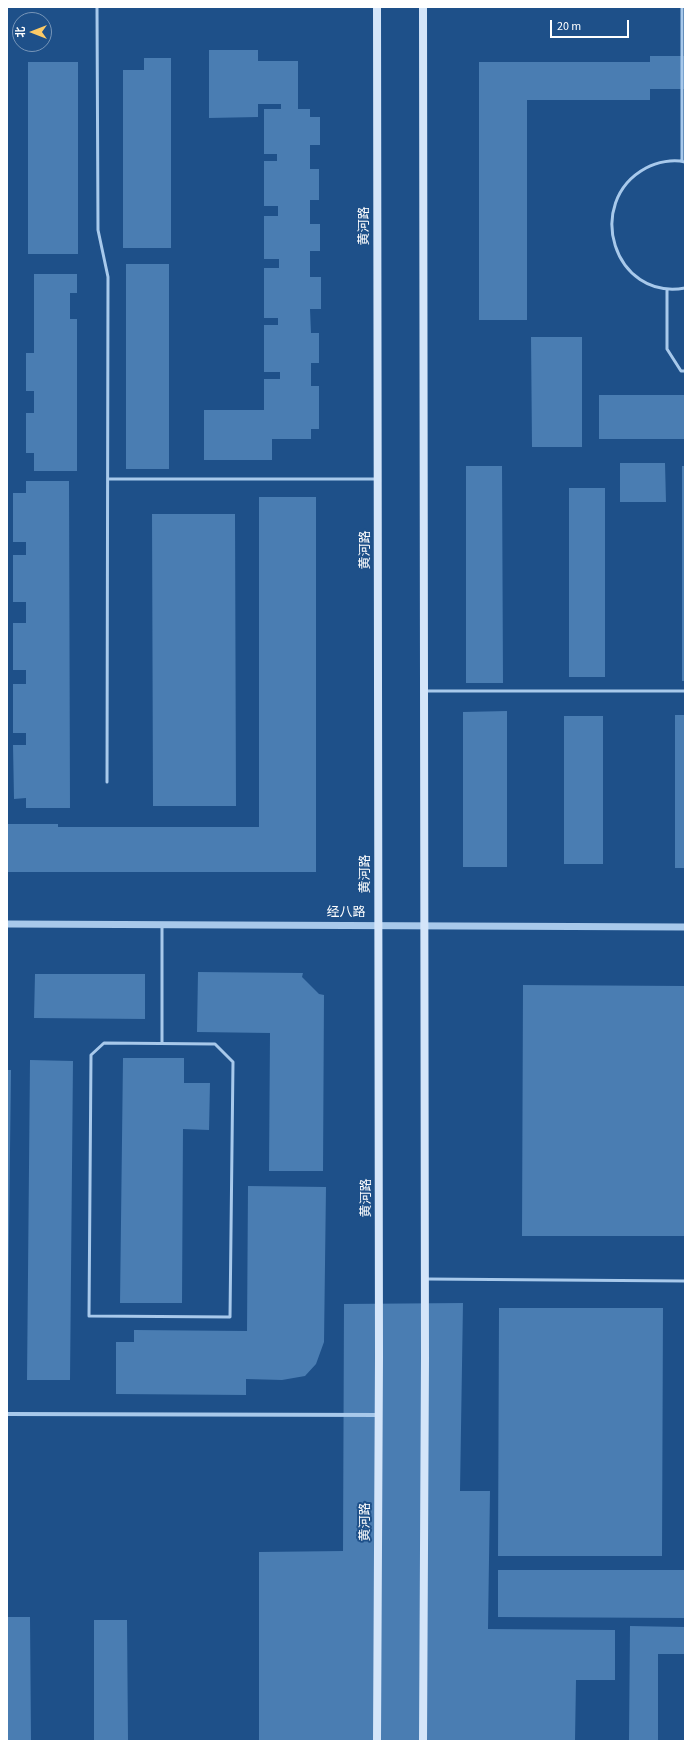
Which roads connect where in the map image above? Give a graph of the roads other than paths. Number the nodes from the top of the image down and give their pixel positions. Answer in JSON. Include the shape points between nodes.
{"nodes":[{"id":1,"x":97,"y":7,"type":"edge"},
{"id":2,"x":377,"y":7,"type":"edge"},
{"id":3,"x":423,"y":7,"type":"edge"},
{"id":4,"x":682,"y":7,"type":"edge"},
{"id":5,"x":683,"y":162,"type":"edge"},
{"id":6,"x":685,"y":288,"type":"edge"},
{"id":7,"x":667,"y":289,"type":"junction"},
{"id":8,"x":685,"y":371,"type":"edge"},
{"id":9,"x":108,"y":479,"type":"junction"},
{"id":10,"x":378,"y":479,"type":"junction"},
{"id":11,"x":424,"y":691,"type":"junction"},
{"id":12,"x":685,"y":691,"type":"edge"},
{"id":13,"x":107,"y":782,"type":"dead end"},
{"id":14,"x":7,"y":924,"type":"edge"},
{"id":15,"x":162,"y":924,"type":"junction"},
{"id":16,"x":378,"y":925,"type":"junction"},
{"id":17,"x":424,"y":926,"type":"junction"},
{"id":18,"x":685,"y":927,"type":"edge"},
{"id":19,"x":162,"y":1043,"type":"junction"},
{"id":20,"x":425,"y":1279,"type":"junction"},
{"id":21,"x":685,"y":1280,"type":"edge"},
{"id":22,"x":7,"y":1414,"type":"edge"},
{"id":23,"x":379,"y":1415,"type":"junction"},
{"id":24,"x":377,"y":1741,"type":"edge"},
{"id":25,"x":423,"y":1741,"type":"edge"}],
"edges":[{"from":1,"to":9,"type":"lane","via":[[98,230],[108,277]]},
{"from":2,"to":10,"type":"main road","name":"黄河路"},
{"from":3,"to":11,"type":"main road"},
{"from":4,"to":5,"type":"lane"},
{"from":5,"to":7,"type":"lane","via":[[659,164],[637,173],[617,197],[612,212],[613,242],[619,256],[639,278]]},
{"from":6,"to":7,"type":"lane"},
{"from":7,"to":8,"type":"lane","via":[[667,349],[680,371]]},
{"from":9,"to":10,"type":"lane"},
{"from":9,"to":13,"type":"lane"},
{"from":10,"to":16,"type":"main road","name":"黄河路"},
{"from":11,"to":12,"type":"lane"},
{"from":11,"to":17,"type":"main road"},
{"from":14,"to":15,"type":"street","name":"经八路"},
{"from":15,"to":16,"type":"street","name":"经八路"},
{"from":15,"to":19,"type":"lane"},
{"from":16,"to":17,"type":"street","name":"经八路"},
{"from":16,"to":23,"type":"main road","name":"黄河路"},
{"from":17,"to":18,"type":"street","name":"经八路"},
{"from":17,"to":20,"type":"main road"},
{"from":19,"to":19,"type":"lane","via":[[215,1044],[233,1062],[230,1317],[89,1316],[91,1055],[104,1042]]},
{"from":20,"to":21,"type":"lane"},
{"from":20,"to":25,"type":"main road"},
{"from":22,"to":23,"type":"street"},
{"from":23,"to":24,"type":"main road","name":"黄河路"}]}
